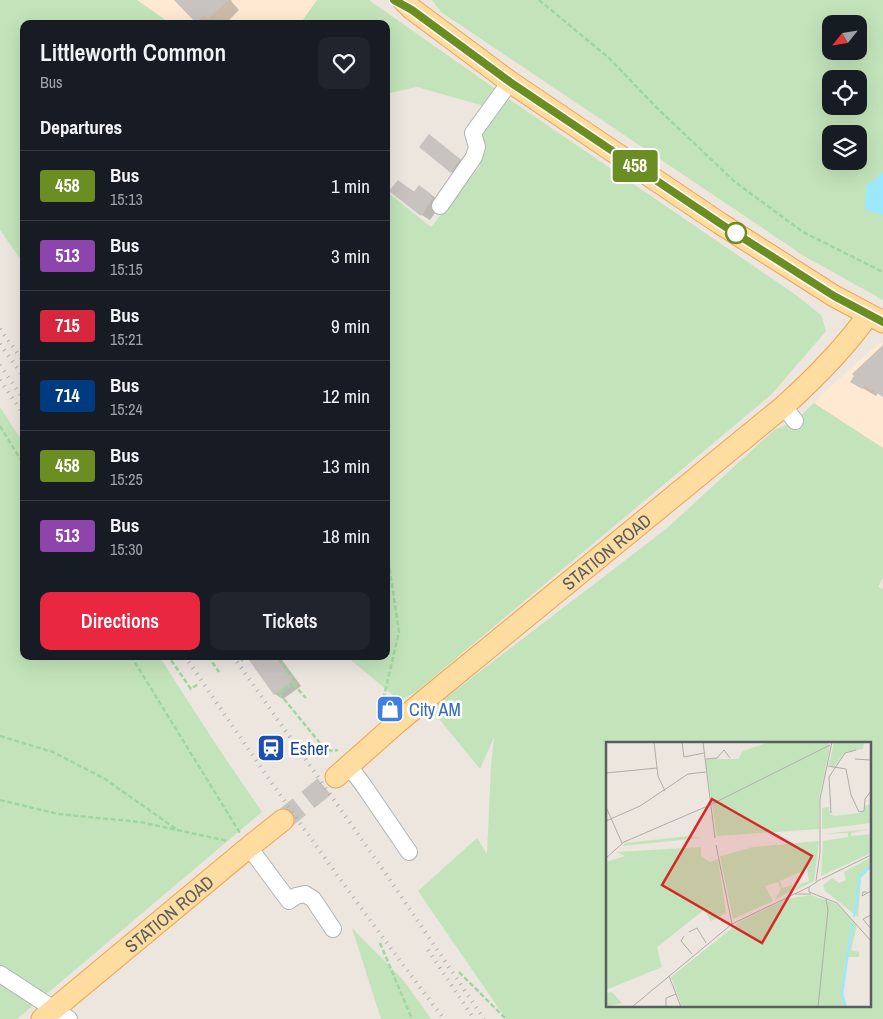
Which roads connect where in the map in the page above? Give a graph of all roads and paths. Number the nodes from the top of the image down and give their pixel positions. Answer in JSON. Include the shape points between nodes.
{"nodes":[{"id":1,"x":539,"y":0,"type":"edge"},
{"id":2,"x":403,"y":3,"type":"edge"},
{"id":3,"x":510,"y":82,"type":"junction"},
{"id":4,"x":440,"y":206,"type":"dead end"},
{"id":5,"x":883,"y":272,"type":"edge"},
{"id":6,"x":876,"y":318,"type":"edge"},
{"id":7,"x":0,"y":426,"type":"edge"},
{"id":8,"x":20,"y":458,"type":"edge"},
{"id":9,"x":390,"y":572,"type":"edge"},
{"id":10,"x":132,"y":660,"type":"edge"},
{"id":11,"x":171,"y":660,"type":"edge"},
{"id":12,"x":210,"y":660,"type":"edge"},
{"id":13,"x":280,"y":660,"type":"edge"},
{"id":14,"x":218,"y":672,"type":"dead end"},
{"id":15,"x":198,"y":684,"type":"dead end"},
{"id":16,"x":293,"y":684,"type":"junction"},
{"id":17,"x":306,"y":698,"type":"dead end"},
{"id":18,"x":380,"y":717,"type":"dead end"},
{"id":19,"x":0,"y":736,"type":"edge"},
{"id":20,"x":342,"y":765,"type":"junction"},
{"id":21,"x":0,"y":800,"type":"edge"},
{"id":22,"x":283,"y":820,"type":"tunnel mouth"},
{"id":23,"x":179,"y":830,"type":"junction"},
{"id":24,"x":249,"y":847,"type":"junction"},
{"id":25,"x":409,"y":852,"type":"dead end"},
{"id":26,"x":333,"y":929,"type":"dead end"},
{"id":27,"x":380,"y":943,"type":"dead end"},
{"id":28,"x":459,"y":972,"type":"dead end"},
{"id":29,"x":0,"y":974,"type":"edge"},
{"id":30,"x":55,"y":1015,"type":"edge"},
{"id":31,"x":412,"y":1019,"type":"edge"},
{"id":32,"x":506,"y":1019,"type":"edge"}],
"edges":[{"from":1,"to":5,"type":"path","via":[[609,58],[735,182],[803,232]]},
{"from":2,"to":3,"type":"main road"},
{"from":3,"to":4,"type":"street","via":[[473,134],[477,147],[474,157]]},
{"from":3,"to":6,"type":"main road","via":[[721,224],[834,296]]},
{"from":6,"to":20,"type":"main road","name":"STATION ROAD","via":[[814,378],[790,413]]},
{"from":7,"to":8,"type":"path"},
{"from":9,"to":18,"type":"path","via":[[399,632]]},
{"from":10,"to":24,"type":"path"},
{"from":11,"to":15,"type":"path","via":[[191,689]]},
{"from":12,"to":14,"type":"path"},
{"from":13,"to":16,"type":"path","via":[[295,682]]},
{"from":16,"to":17,"type":"path"},
{"from":16,"to":20,"type":"path","via":[[278,693]]},
{"from":19,"to":23,"type":"path","via":[[53,752],[104,779]]},
{"from":20,"to":25,"type":"street","via":[[364,786]]},
{"from":21,"to":23,"type":"path","via":[[58,814],[140,822]]},
{"from":22,"to":24,"type":"main road","name":"STATION ROAD"},
{"from":23,"to":24,"type":"path"},
{"from":24,"to":26,"type":"street","via":[[289,902],[304,894],[313,899]]},
{"from":24,"to":30,"type":"main road","name":"STATION ROAD"},
{"from":27,"to":31,"type":"path"},
{"from":28,"to":32,"type":"path"},
{"from":29,"to":30,"type":"street"}]}
